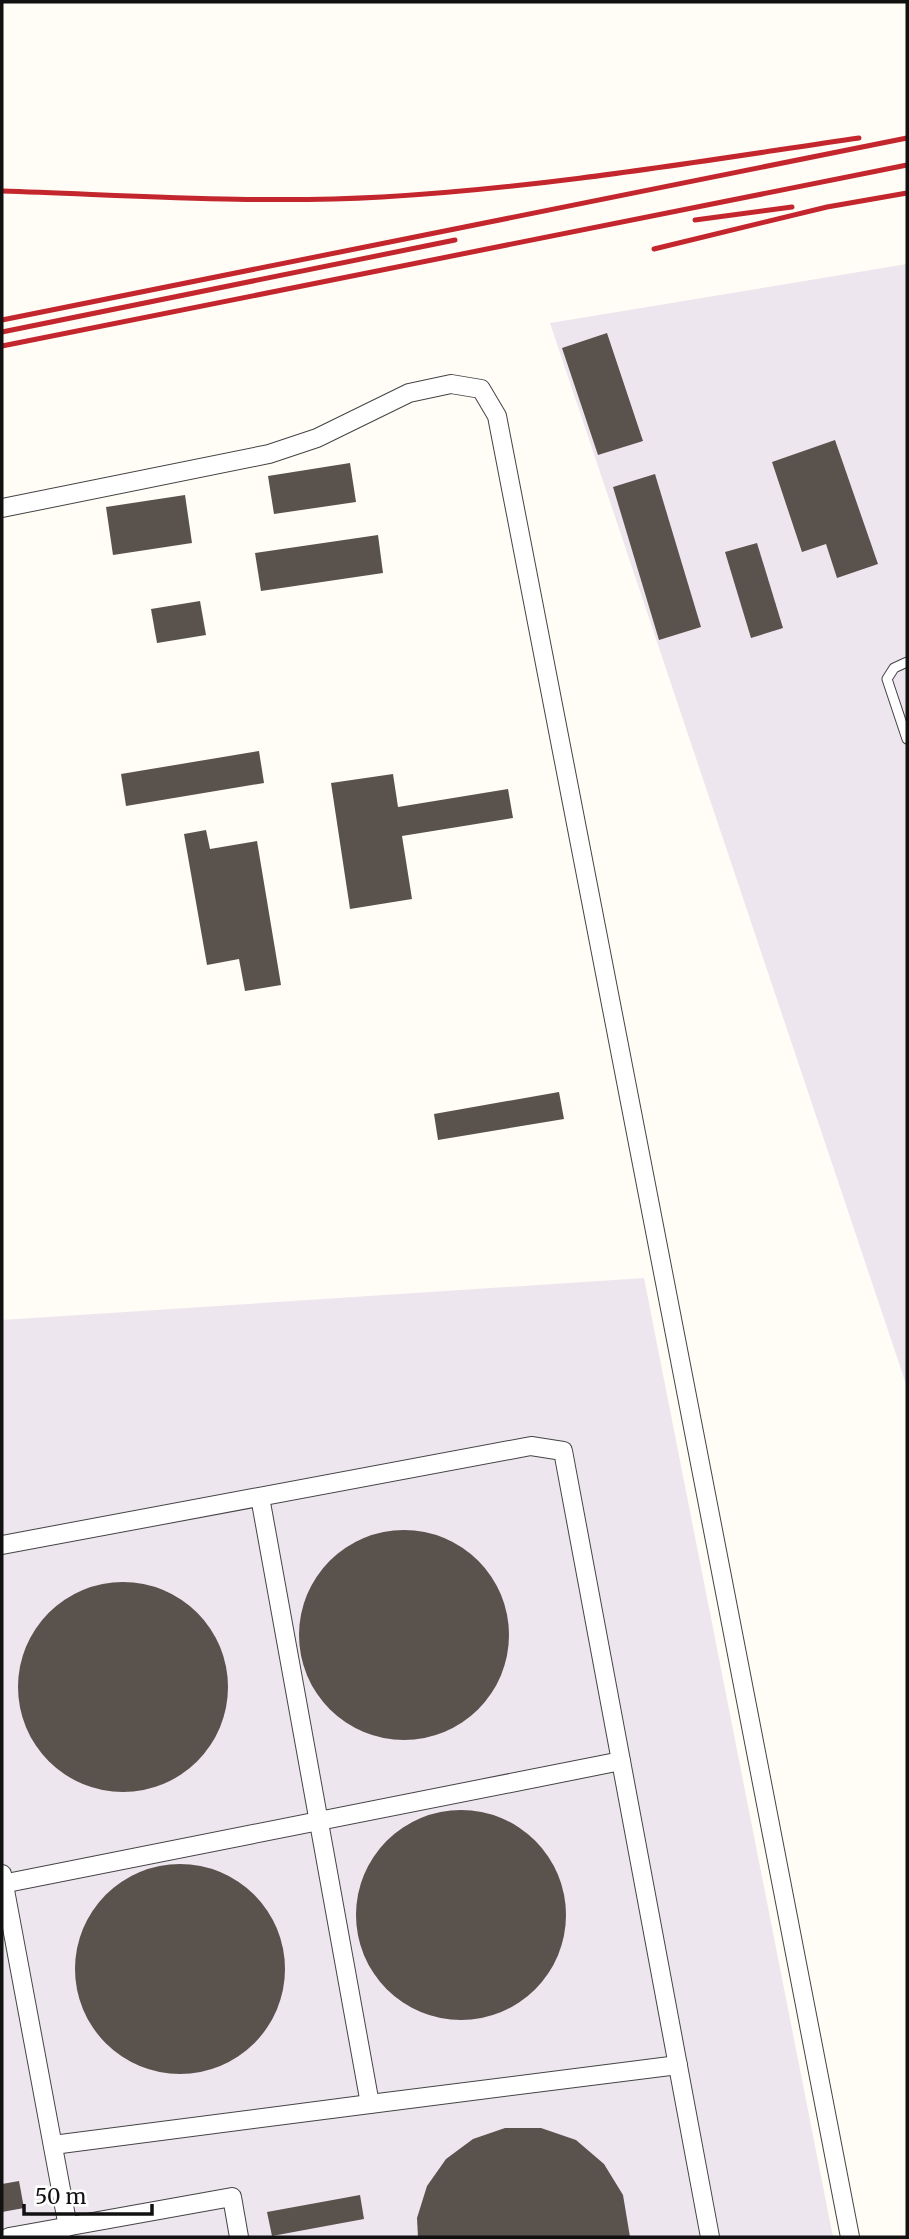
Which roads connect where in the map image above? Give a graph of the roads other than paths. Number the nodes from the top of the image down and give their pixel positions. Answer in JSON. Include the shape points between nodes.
{"nodes":[{"id":1,"x":2,"y":508,"type":"edge"},
{"id":2,"x":907,"y":662,"type":"edge"},
{"id":3,"x":907,"y":739,"type":"edge"},
{"id":4,"x":260,"y":1496,"type":"junction"},
{"id":5,"x":2,"y":1545,"type":"edge"},
{"id":6,"x":621,"y":1761,"type":"junction"},
{"id":7,"x":319,"y":1821,"type":"junction"},
{"id":8,"x":2,"y":1880,"type":"edge"},
{"id":9,"x":678,"y":2065,"type":"junction"},
{"id":10,"x":370,"y":2104,"type":"junction"},
{"id":11,"x":52,"y":2145,"type":"junction"},
{"id":12,"x":68,"y":2227,"type":"junction"},
{"id":13,"x":9,"y":2237,"type":"edge"},
{"id":14,"x":239,"y":2237,"type":"edge"},
{"id":15,"x":709,"y":2237,"type":"edge"},
{"id":16,"x":850,"y":2237,"type":"edge"}],
"edges":[{"from":1,"to":16,"type":"street","via":[[269,454],[317,438],[409,393],[451,384],[481,389],[497,416]]},
{"from":2,"to":3,"type":"lane","via":[[894,668],[887,679]]},
{"from":4,"to":5,"type":"street"},
{"from":4,"to":6,"type":"street","via":[[531,1446],[563,1451]]},
{"from":4,"to":7,"type":"street"},
{"from":6,"to":7,"type":"street"},
{"from":6,"to":9,"type":"street"},
{"from":7,"to":8,"type":"street"},
{"from":7,"to":10,"type":"street"},
{"from":8,"to":11,"type":"street"},
{"from":9,"to":10,"type":"street"},
{"from":9,"to":15,"type":"street"},
{"from":10,"to":11,"type":"street"},
{"from":11,"to":12,"type":"street"},
{"from":12,"to":13,"type":"street"},
{"from":12,"to":14,"type":"street","via":[[232,2197]]}]}
